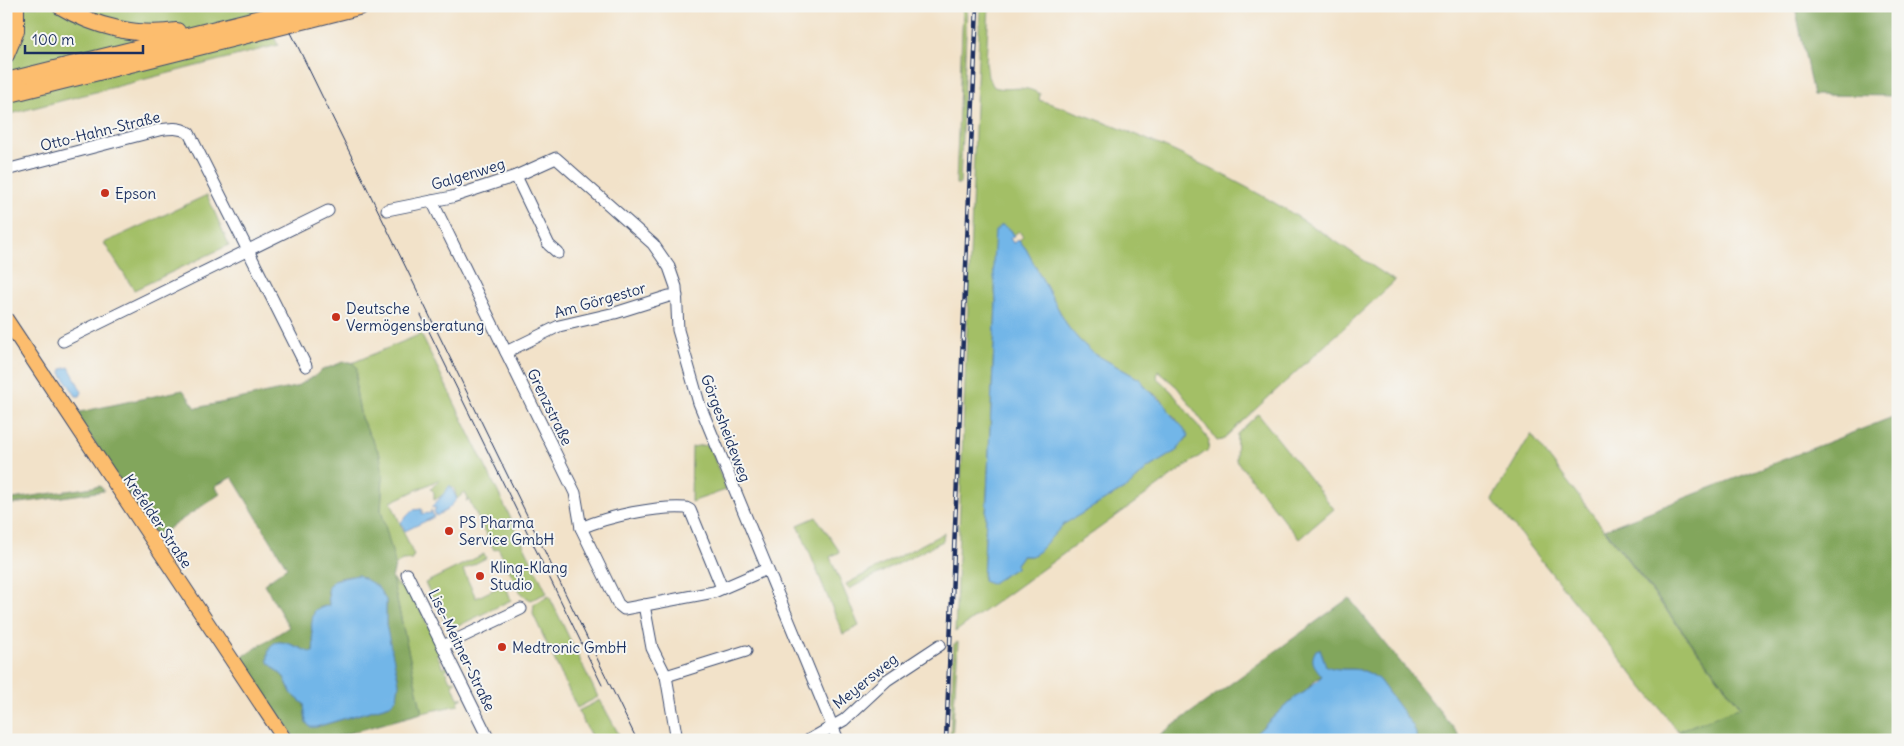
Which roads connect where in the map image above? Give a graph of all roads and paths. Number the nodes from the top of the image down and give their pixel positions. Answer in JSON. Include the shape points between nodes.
{"nodes":[{"id":1,"x":16,"y":6,"type":"edge"},
{"id":2,"x":60,"y":6,"type":"edge"},
{"id":3,"x":362,"y":6,"type":"edge"},
{"id":4,"x":309,"y":13,"type":"edge"},
{"id":5,"x":250,"y":25,"type":"junction"},
{"id":6,"x":6,"y":56,"type":"edge"},
{"id":7,"x":6,"y":81,"type":"edge"},
{"id":8,"x":6,"y":95,"type":"edge"},
{"id":9,"x":556,"y":158,"type":"joint"},
{"id":10,"x":6,"y":170,"type":"edge"},
{"id":11,"x":516,"y":176,"type":"junction"},
{"id":12,"x":432,"y":201,"type":"junction"},
{"id":13,"x":387,"y":210,"type":"dead end"},
{"id":14,"x":328,"y":211,"type":"dead end"},
{"id":15,"x":249,"y":250,"type":"junction"},
{"id":16,"x":558,"y":253,"type":"dead end"},
{"id":17,"x":677,"y":296,"type":"junction"},
{"id":18,"x":6,"y":320,"type":"edge"},
{"id":19,"x":63,"y":341,"type":"dead end"},
{"id":20,"x":506,"y":352,"type":"junction"},
{"id":21,"x":306,"y":366,"type":"dead end"},
{"id":22,"x":581,"y":528,"type":"junction"},
{"id":23,"x":767,"y":569,"type":"junction"},
{"id":24,"x":407,"y":574,"type":"dead end"},
{"id":25,"x":722,"y":588,"type":"junction"},
{"id":26,"x":644,"y":605,"type":"junction"},
{"id":27,"x":521,"y":609,"type":"dead end"},
{"id":28,"x":443,"y":646,"type":"junction"},
{"id":29,"x":940,"y":646,"type":"dead end"},
{"id":30,"x":746,"y":651,"type":"dead end"},
{"id":31,"x":666,"y":676,"type":"junction"},
{"id":32,"x":833,"y":726,"type":"junction"},
{"id":33,"x":285,"y":740,"type":"edge"},
{"id":34,"x":489,"y":740,"type":"edge"},
{"id":35,"x":678,"y":740,"type":"edge"},
{"id":36,"x":809,"y":740,"type":"edge"},
{"id":37,"x":838,"y":740,"type":"edge"}],
"edges":[{"from":1,"to":6,"type":"highway","via":[[16,31]]},
{"from":2,"to":5,"type":"highway","via":[[92,22],[141,33]]},
{"from":3,"to":4,"type":"highway"},
{"from":4,"to":5,"type":"highway","bridge":true},
{"from":5,"to":7,"type":"highway"},
{"from":5,"to":8,"type":"highway"},
{"from":9,"to":11,"type":"street","name":"Galgenweg"},
{"from":9,"to":17,"type":"street","name":"Görgesheideweg","via":[[653,244],[669,267]]},
{"from":10,"to":15,"type":"street","name":"Otto-Hahn-Straße","via":[[159,130],[182,129],[195,141]]},
{"from":11,"to":12,"type":"street","name":"Galgenweg"},
{"from":11,"to":16,"type":"street","via":[[550,245]]},
{"from":12,"to":13,"type":"street","name":"Galgenweg"},
{"from":12,"to":20,"type":"street","name":"Grenzstraße"},
{"from":14,"to":15,"type":"street"},
{"from":15,"to":19,"type":"street"},
{"from":15,"to":21,"type":"street","name":"Otto-Hahn-Straße"},
{"from":17,"to":20,"type":"street","name":"Am Görgestor","via":[[559,326]]},
{"from":17,"to":23,"type":"street","name":"Görgesheideweg","via":[[678,330],[699,403]]},
{"from":18,"to":33,"type":"main road","name":"Krefelder Straße"},
{"from":20,"to":22,"type":"street","name":"Grenzstraße","via":[[575,493]]},
{"from":22,"to":25,"type":"street","via":[[601,519],[686,508],[690,510]]},
{"from":22,"to":26,"type":"street","name":"Grenzstraße","via":[[618,604],[624,609]]},
{"from":23,"to":25,"type":"street"},
{"from":23,"to":32,"type":"street","name":"Görgesheideweg"},
{"from":24,"to":28,"type":"street","name":"Lise-Meitner-Straße"},
{"from":25,"to":26,"type":"street"},
{"from":26,"to":31,"type":"street","via":[[652,648]]},
{"from":27,"to":28,"type":"street"},
{"from":28,"to":34,"type":"street","name":"Lise-Meitner-Straße"},
{"from":29,"to":32,"type":"street","name":"Meyersweg","via":[[887,680],[844,720]]},
{"from":30,"to":31,"type":"street"},
{"from":31,"to":35,"type":"street"},
{"from":32,"to":36,"type":"street","name":"Meyersweg"},
{"from":32,"to":37,"type":"street","name":"Görgesheideweg"}]}
